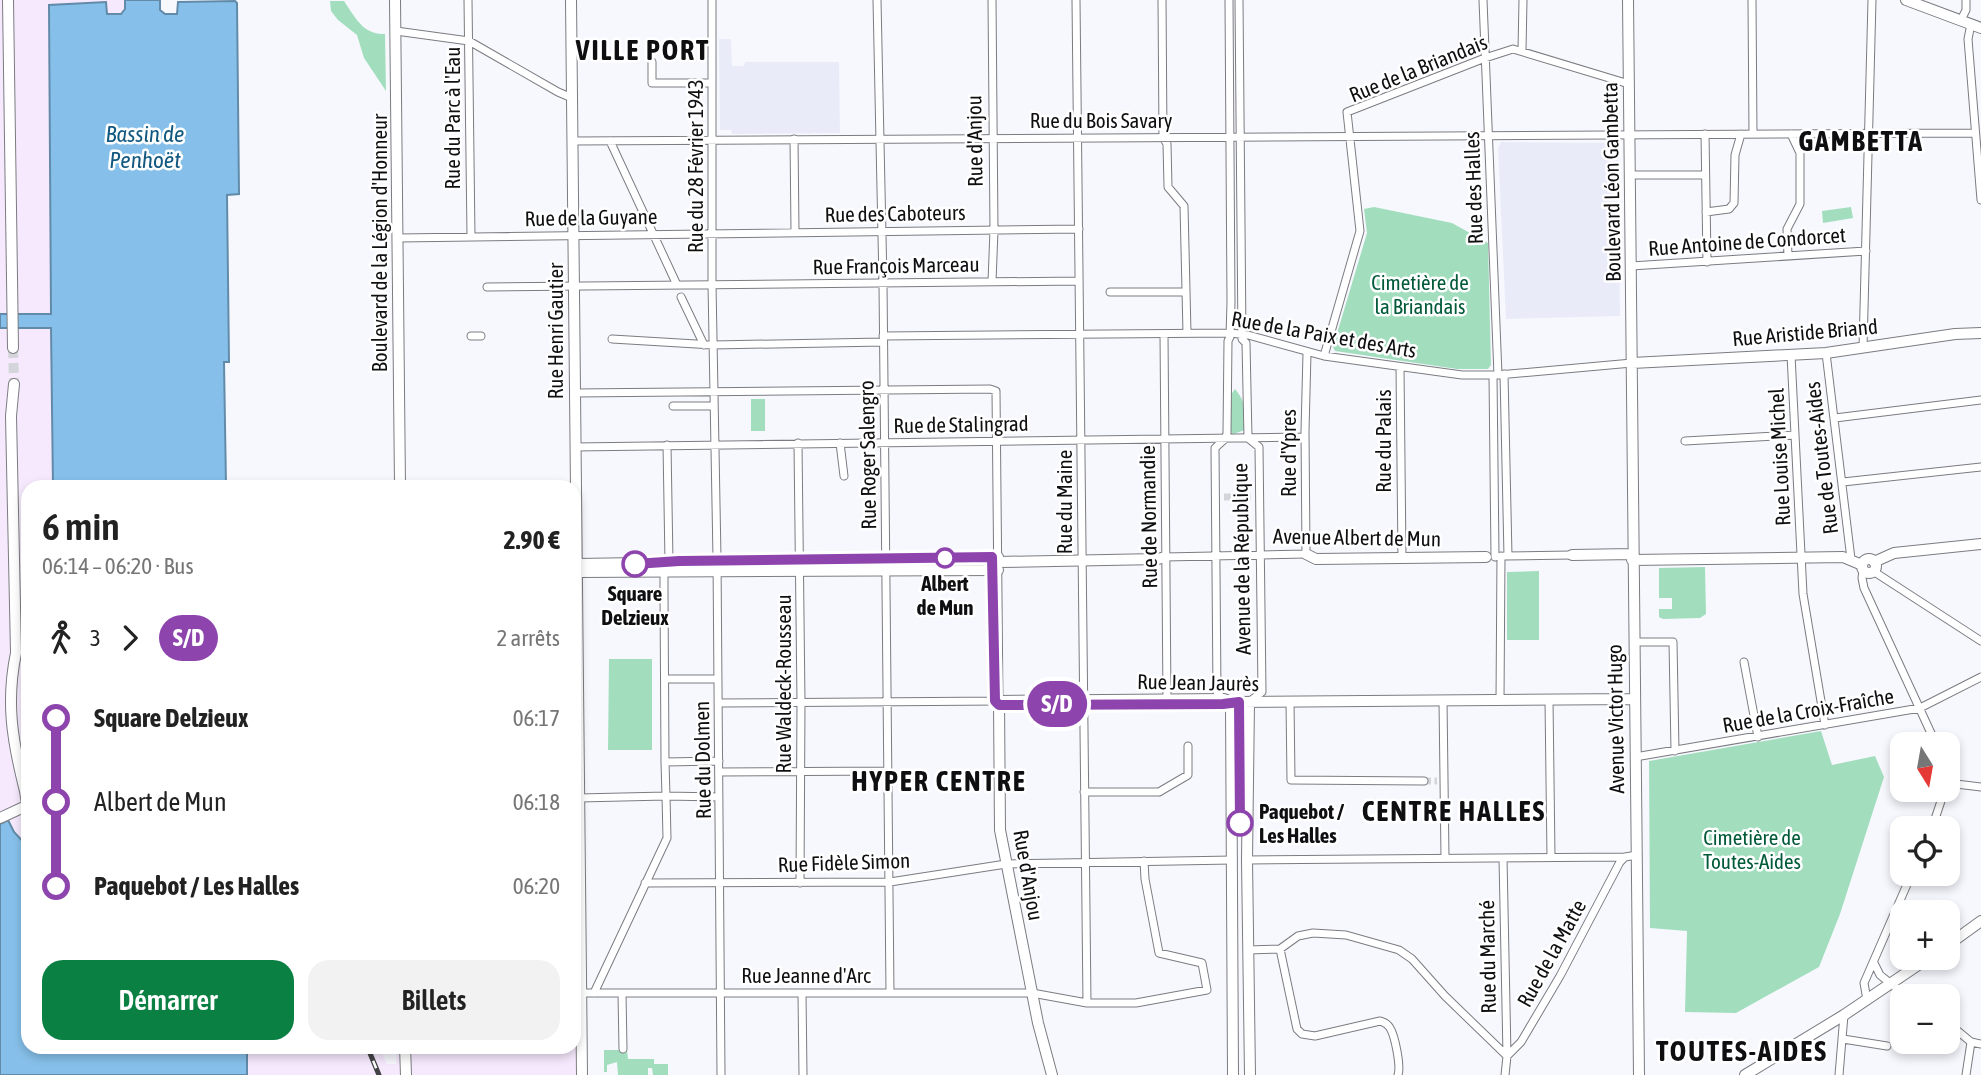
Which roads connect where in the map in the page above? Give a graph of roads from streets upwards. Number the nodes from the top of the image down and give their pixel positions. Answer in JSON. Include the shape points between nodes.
{"nodes":[{"id":1,"x":8,"y":0,"type":"edge"},
{"id":2,"x":395,"y":0,"type":"edge"},
{"id":3,"x":468,"y":0,"type":"edge"},
{"id":4,"x":572,"y":0,"type":"edge"},
{"id":5,"x":712,"y":0,"type":"edge"},
{"id":6,"x":877,"y":0,"type":"edge"},
{"id":7,"x":992,"y":0,"type":"edge"},
{"id":8,"x":1076,"y":0,"type":"edge"},
{"id":9,"x":1162,"y":0,"type":"edge"},
{"id":10,"x":1229,"y":0,"type":"edge"},
{"id":11,"x":1239,"y":0,"type":"edge"},
{"id":12,"x":1483,"y":0,"type":"edge"},
{"id":13,"x":1523,"y":0,"type":"edge"},
{"id":14,"x":1628,"y":0,"type":"edge"},
{"id":15,"x":1752,"y":0,"type":"edge"},
{"id":16,"x":1872,"y":0,"type":"edge"},
{"id":17,"x":1906,"y":0,"type":"edge"},
{"id":18,"x":1966,"y":0,"type":"edge"},
{"id":19,"x":1971,"y":24,"type":"edge"},
{"id":20,"x":396,"y":31,"type":"junction"},
{"id":21,"x":469,"y":41,"type":"junction"},
{"id":22,"x":1522,"y":50,"type":"junction"},
{"id":23,"x":1485,"y":58,"type":"junction"},
{"id":24,"x":652,"y":62,"type":"dead end"},
{"id":25,"x":712,"y":83,"type":"junction"},
{"id":26,"x":1629,"y":84,"type":"junction"},
{"id":27,"x":572,"y":97,"type":"junction"},
{"id":28,"x":1869,"y":133,"type":"junction"},
{"id":29,"x":1975,"y":133,"type":"junction"},
{"id":30,"x":1704,"y":134,"type":"junction"},
{"id":31,"x":1741,"y":134,"type":"junction"},
{"id":32,"x":1753,"y":134,"type":"junction"},
{"id":33,"x":1791,"y":134,"type":"junction"},
{"id":34,"x":1629,"y":135,"type":"junction"},
{"id":35,"x":1349,"y":136,"type":"junction"},
{"id":36,"x":1488,"y":136,"type":"junction"},
{"id":37,"x":1163,"y":137,"type":"junction"},
{"id":38,"x":1229,"y":137,"type":"junction"},
{"id":39,"x":1241,"y":137,"type":"junction"},
{"id":40,"x":993,"y":138,"type":"junction"},
{"id":41,"x":1078,"y":138,"type":"junction"},
{"id":42,"x":713,"y":139,"type":"junction"},
{"id":43,"x":794,"y":139,"type":"junction"},
{"id":44,"x":880,"y":139,"type":"junction"},
{"id":45,"x":573,"y":141,"type":"junction"},
{"id":46,"x":610,"y":141,"type":"junction"},
{"id":47,"x":1630,"y":175,"type":"junction"},
{"id":48,"x":1705,"y":175,"type":"junction"},
{"id":49,"x":1981,"y":200,"type":"edge"},
{"id":50,"x":1706,"y":212,"type":"junction"},
{"id":51,"x":1079,"y":229,"type":"junction"},
{"id":52,"x":991,"y":230,"type":"junction"},
{"id":53,"x":881,"y":231,"type":"junction"},
{"id":54,"x":795,"y":232,"type":"junction"},
{"id":55,"x":712,"y":233,"type":"junction"},
{"id":56,"x":655,"y":234,"type":"junction"},
{"id":57,"x":573,"y":235,"type":"junction"},
{"id":58,"x":471,"y":236,"type":"junction"},
{"id":59,"x":399,"y":238,"type":"junction"},
{"id":60,"x":1866,"y":251,"type":"junction"},
{"id":61,"x":1788,"y":256,"type":"junction"},
{"id":62,"x":1707,"y":262,"type":"junction"},
{"id":63,"x":1631,"y":266,"type":"junction"},
{"id":64,"x":1079,"y":281,"type":"junction"},
{"id":65,"x":992,"y":282,"type":"junction"},
{"id":66,"x":883,"y":283,"type":"junction"},
{"id":67,"x":677,"y":285,"type":"junction"},
{"id":68,"x":574,"y":286,"type":"junction"},
{"id":69,"x":487,"y":287,"type":"dead end"},
{"id":70,"x":712,"y":288,"type":"junction"},
{"id":71,"x":1110,"y":292,"type":"dead end"},
{"id":72,"x":1186,"y":292,"type":"junction"},
{"id":73,"x":6,"y":294,"type":"edge"},
{"id":74,"x":681,"y":297,"type":"dead end"},
{"id":75,"x":1187,"y":333,"type":"junction"},
{"id":76,"x":1230,"y":333,"type":"junction"},
{"id":77,"x":1981,"y":333,"type":"edge"},
{"id":78,"x":1080,"y":334,"type":"junction"},
{"id":79,"x":1164,"y":334,"type":"junction"},
{"id":80,"x":1242,"y":334,"type":"junction"},
{"id":81,"x":471,"y":336,"type":"dead end"},
{"id":82,"x":481,"y":336,"type":"dead end"},
{"id":83,"x":883,"y":339,"type":"junction"},
{"id":84,"x":612,"y":340,"type":"dead end"},
{"id":85,"x":709,"y":345,"type":"junction"},
{"id":86,"x":13,"y":348,"type":"tunnel mouth"},
{"id":87,"x":1863,"y":348,"type":"junction"},
{"id":88,"x":1307,"y":353,"type":"junction"},
{"id":89,"x":1826,"y":353,"type":"junction"},
{"id":90,"x":1791,"y":355,"type":"junction"},
{"id":91,"x":1324,"y":356,"type":"junction"},
{"id":92,"x":1632,"y":363,"type":"junction"},
{"id":93,"x":1401,"y":367,"type":"junction"},
{"id":94,"x":1499,"y":375,"type":"junction"},
{"id":95,"x":14,"y":384,"type":"tunnel mouth"},
{"id":96,"x":714,"y":389,"type":"junction"},
{"id":97,"x":884,"y":390,"type":"junction"},
{"id":98,"x":575,"y":393,"type":"junction"},
{"id":99,"x":1981,"y":400,"type":"edge"},
{"id":100,"x":673,"y":406,"type":"dead end"},
{"id":101,"x":715,"y":406,"type":"junction"},
{"id":102,"x":1835,"y":418,"type":"junction"},
{"id":103,"x":1795,"y":435,"type":"junction"},
{"id":104,"x":1305,"y":437,"type":"junction"},
{"id":105,"x":1226,"y":438,"type":"junction"},
{"id":106,"x":1248,"y":438,"type":"junction"},
{"id":107,"x":1164,"y":439,"type":"junction"},
{"id":108,"x":1081,"y":440,"type":"junction"},
{"id":109,"x":994,"y":441,"type":"junction"},
{"id":110,"x":1685,"y":441,"type":"dead end"},
{"id":111,"x":884,"y":442,"type":"junction"},
{"id":112,"x":798,"y":443,"type":"junction"},
{"id":113,"x":840,"y":443,"type":"junction"},
{"id":114,"x":667,"y":445,"type":"junction"},
{"id":115,"x":716,"y":445,"type":"junction"},
{"id":116,"x":575,"y":447,"type":"junction"},
{"id":117,"x":1981,"y":467,"type":"edge"},
{"id":118,"x":844,"y":476,"type":"dead end"},
{"id":119,"x":400,"y":480,"type":"edge"},
{"id":120,"x":575,"y":480,"type":"edge"},
{"id":121,"x":1843,"y":482,"type":"junction"},
{"id":122,"x":1224,"y":496,"type":"tunnel mouth"},
{"id":123,"x":1215,"y":497,"type":"junction"},
{"id":124,"x":1981,"y":544,"type":"edge"},
{"id":125,"x":1306,"y":554,"type":"junction"},
{"id":126,"x":1215,"y":555,"type":"junction"},
{"id":127,"x":1261,"y":555,"type":"junction"},
{"id":128,"x":1572,"y":555,"type":"joint"},
{"id":129,"x":1498,"y":556,"type":"junction"},
{"id":130,"x":1166,"y":557,"type":"junction"},
{"id":131,"x":1632,"y":557,"type":"junction"},
{"id":132,"x":886,"y":558,"type":"junction"},
{"id":133,"x":1402,"y":558,"type":"junction"},
{"id":134,"x":1802,"y":558,"type":"junction"},
{"id":135,"x":1851,"y":559,"type":"junction"},
{"id":136,"x":800,"y":560,"type":"junction"},
{"id":137,"x":1082,"y":561,"type":"junction"},
{"id":138,"x":998,"y":563,"type":"junction"},
{"id":139,"x":667,"y":567,"type":"junction"},
{"id":140,"x":717,"y":567,"type":"junction"},
{"id":141,"x":581,"y":568,"type":"edge"},
{"id":142,"x":886,"y":571,"type":"junction"},
{"id":143,"x":1867,"y":571,"type":"junction"},
{"id":144,"x":800,"y":572,"type":"junction"},
{"id":145,"x":1633,"y":642,"type":"junction"},
{"id":146,"x":1981,"y":642,"type":"edge"},
{"id":147,"x":1744,"y":662,"type":"dead end"},
{"id":148,"x":1981,"y":677,"type":"edge"},
{"id":149,"x":718,"y":678,"type":"junction"},
{"id":150,"x":665,"y":679,"type":"junction"},
{"id":151,"x":1634,"y":699,"type":"junction"},
{"id":152,"x":1083,"y":700,"type":"junction"},
{"id":153,"x":1167,"y":700,"type":"junction"},
{"id":154,"x":1500,"y":700,"type":"junction"},
{"id":155,"x":1549,"y":700,"type":"junction"},
{"id":156,"x":999,"y":701,"type":"junction"},
{"id":157,"x":1227,"y":701,"type":"junction"},
{"id":158,"x":1290,"y":701,"type":"junction"},
{"id":159,"x":1443,"y":701,"type":"junction"},
{"id":160,"x":801,"y":702,"type":"junction"},
{"id":161,"x":887,"y":702,"type":"junction"},
{"id":162,"x":1249,"y":702,"type":"junction"},
{"id":163,"x":718,"y":703,"type":"junction"},
{"id":164,"x":1920,"y":708,"type":"junction"},
{"id":165,"x":1825,"y":725,"type":"junction"},
{"id":166,"x":1931,"y":732,"type":"edge"},
{"id":167,"x":1758,"y":737,"type":"junction"},
{"id":168,"x":1188,"y":746,"type":"dead end"},
{"id":169,"x":1675,"y":751,"type":"junction"},
{"id":170,"x":1635,"y":757,"type":"junction"},
{"id":171,"x":719,"y":761,"type":"junction"},
{"id":172,"x":665,"y":762,"type":"junction"},
{"id":173,"x":888,"y":771,"type":"junction"},
{"id":174,"x":719,"y":772,"type":"junction"},
{"id":175,"x":802,"y":772,"type":"junction"},
{"id":176,"x":21,"y":773,"type":"edge"},
{"id":177,"x":1424,"y":781,"type":"tunnel mouth"},
{"id":178,"x":1960,"y":784,"type":"edge"},
{"id":179,"x":1981,"y":787,"type":"edge"},
{"id":180,"x":1084,"y":792,"type":"junction"},
{"id":181,"x":666,"y":796,"type":"junction"},
{"id":182,"x":719,"y":797,"type":"junction"},
{"id":183,"x":581,"y":798,"type":"edge"},
{"id":184,"x":21,"y":809,"type":"edge"},
{"id":185,"x":3,"y":816,"type":"edge"},
{"id":186,"x":1637,"y":855,"type":"junction"},
{"id":187,"x":1551,"y":857,"type":"junction"},
{"id":188,"x":1625,"y":857,"type":"junction"},
{"id":189,"x":1445,"y":858,"type":"junction"},
{"id":190,"x":1503,"y":858,"type":"junction"},
{"id":191,"x":1233,"y":860,"type":"junction"},
{"id":192,"x":1247,"y":860,"type":"junction"},
{"id":193,"x":1085,"y":862,"type":"junction"},
{"id":194,"x":1144,"y":862,"type":"junction"},
{"id":195,"x":1006,"y":864,"type":"junction"},
{"id":196,"x":890,"y":881,"type":"junction"},
{"id":197,"x":645,"y":883,"type":"junction"},
{"id":198,"x":721,"y":883,"type":"junction"},
{"id":199,"x":800,"y":883,"type":"junction"},
{"id":200,"x":1907,"y":886,"type":"edge"},
{"id":201,"x":1981,"y":921,"type":"edge"},
{"id":202,"x":1960,"y":936,"type":"edge"},
{"id":203,"x":1280,"y":949,"type":"junction"},
{"id":204,"x":1248,"y":950,"type":"junction"},
{"id":205,"x":1874,"y":963,"type":"junction"},
{"id":206,"x":1911,"y":970,"type":"edge"},
{"id":207,"x":1891,"y":984,"type":"joint"},
{"id":208,"x":1890,"y":985,"type":"edge"},
{"id":209,"x":581,"y":993,"type":"joint"},
{"id":210,"x":594,"y":993,"type":"junction"},
{"id":211,"x":622,"y":993,"type":"junction"},
{"id":212,"x":720,"y":993,"type":"junction"},
{"id":213,"x":802,"y":993,"type":"junction"},
{"id":214,"x":890,"y":993,"type":"junction"},
{"id":215,"x":1032,"y":993,"type":"junction"},
{"id":216,"x":1867,"y":1000,"type":"junction"},
{"id":217,"x":1087,"y":1003,"type":"junction"},
{"id":218,"x":1844,"y":1015,"type":"junction"},
{"id":219,"x":1960,"y":1033,"type":"edge"},
{"id":220,"x":1843,"y":1039,"type":"junction"},
{"id":221,"x":1971,"y":1042,"type":"junction"},
{"id":222,"x":1981,"y":1044,"type":"edge"},
{"id":223,"x":1887,"y":1046,"type":"dead end"},
{"id":224,"x":623,"y":1049,"type":"dead end"},
{"id":225,"x":405,"y":1054,"type":"edge"},
{"id":226,"x":1507,"y":1056,"type":"junction"},
{"id":227,"x":405,"y":1075,"type":"edge"},
{"id":228,"x":582,"y":1075,"type":"edge"},
{"id":229,"x":721,"y":1075,"type":"edge"},
{"id":230,"x":803,"y":1075,"type":"edge"},
{"id":231,"x":1052,"y":1075,"type":"edge"},
{"id":232,"x":1233,"y":1075,"type":"edge"},
{"id":233,"x":1250,"y":1075,"type":"edge"},
{"id":234,"x":1398,"y":1075,"type":"edge"},
{"id":235,"x":1505,"y":1075,"type":"edge"},
{"id":236,"x":1639,"y":1075,"type":"edge"},
{"id":237,"x":1745,"y":1075,"type":"edge"},
{"id":238,"x":1839,"y":1075,"type":"edge"},
{"id":239,"x":1966,"y":1075,"type":"edge"}],
"edges":[{"from":1,"to":73,"type":"street"},
{"from":2,"to":20,"type":"street","name":"Boulevard de la Légion d'Honneur"},
{"from":3,"to":21,"type":"street","name":"Rue du Parc à l'Eau"},
{"from":4,"to":27,"type":"street","name":"Rue Henri Gautier"},
{"from":5,"to":25,"type":"street","name":"Rue du 28 Février 1943"},
{"from":6,"to":44,"type":"street","name":"Rue Roger Salengro"},
{"from":7,"to":40,"type":"street","name":"Rue d'Anjou"},
{"from":8,"to":41,"type":"street","name":"Rue du Maine"},
{"from":9,"to":37,"type":"street"},
{"from":10,"to":38,"type":"street","name":"Avenue de la République"},
{"from":11,"to":39,"type":"street","name":"Avenue de la République"},
{"from":12,"to":23,"type":"street","name":"Rue des Halles"},
{"from":13,"to":22,"type":"street"},
{"from":14,"to":26,"type":"street","name":"Boulevard Léon Gambetta"},
{"from":15,"to":32,"type":"street"},
{"from":16,"to":28,"type":"street"},
{"from":17,"to":19,"type":"street"},
{"from":18,"to":19,"type":"street"},
{"from":19,"to":29,"type":"street","via":[[1968,39]]},
{"from":20,"to":21,"type":"street"},
{"from":20,"to":59,"type":"street","name":"Boulevard de la Légion d'Honneur"},
{"from":21,"to":27,"type":"street"},
{"from":21,"to":58,"type":"street","name":"Rue du Parc à l'Eau"},
{"from":22,"to":23,"type":"street","name":"Rue de la Briandais"},
{"from":22,"to":26,"type":"street"},
{"from":23,"to":35,"type":"street","name":"Rue de la Briandais","via":[[1347,112]]},
{"from":23,"to":36,"type":"street","name":"Rue des Halles"},
{"from":24,"to":25,"type":"street","via":[[652,83]]},
{"from":25,"to":42,"type":"street","name":"Rue du 28 Février 1943"},
{"from":26,"to":34,"type":"street","name":"Boulevard Léon Gambetta"},
{"from":27,"to":45,"type":"street","name":"Rue Henri Gautier"},
{"from":28,"to":29,"type":"street","name":"Rue du Bois Savary"},
{"from":28,"to":33,"type":"street","name":"Rue du Bois Savary"},
{"from":28,"to":60,"type":"street"},
{"from":29,"to":49,"type":"street"},
{"from":30,"to":31,"type":"street","name":"Rue du Bois Savary"},
{"from":30,"to":34,"type":"street","name":"Rue du Bois Savary"},
{"from":30,"to":48,"type":"street"},
{"from":31,"to":32,"type":"street","name":"Rue du Bois Savary"},
{"from":31,"to":50,"type":"street","via":[[1735,155],[1734,203],[1729,209]]},
{"from":32,"to":33,"type":"street","name":"Rue du Bois Savary"},
{"from":33,"to":61,"type":"street","via":[[1800,153],[1800,204],[1787,229]]},
{"from":34,"to":36,"type":"street","name":"Rue du Bois Savary"},
{"from":34,"to":47,"type":"street","name":"Boulevard Léon Gambetta"},
{"from":35,"to":36,"type":"street","name":"Rue du Bois Savary"},
{"from":35,"to":39,"type":"street","name":"Rue du Bois Savary"},
{"from":35,"to":91,"type":"street","via":[[1360,231]]},
{"from":36,"to":94,"type":"street","name":"Rue des Halles"},
{"from":37,"to":38,"type":"street","name":"Rue du Bois Savary"},
{"from":37,"to":41,"type":"street","name":"Rue du Bois Savary"},
{"from":37,"to":72,"type":"street","via":[[1168,187],[1184,206]]},
{"from":38,"to":39,"type":"street","name":"Rue du Bois Savary"},
{"from":38,"to":76,"type":"street","name":"Avenue de la République"},
{"from":39,"to":80,"type":"street","name":"Avenue de la République"},
{"from":40,"to":41,"type":"street","name":"Rue du Bois Savary"},
{"from":40,"to":44,"type":"street","name":"Rue du Bois Savary"},
{"from":40,"to":52,"type":"street","name":"Rue d'Anjou"},
{"from":41,"to":51,"type":"street","name":"Rue du Maine"},
{"from":42,"to":43,"type":"street","name":"Rue du Bois Savary"},
{"from":42,"to":46,"type":"street","name":"Rue du Bois Savary"},
{"from":42,"to":55,"type":"street","name":"Rue du 28 Février 1943"},
{"from":43,"to":44,"type":"street","name":"Rue du Bois Savary"},
{"from":43,"to":54,"type":"street"},
{"from":44,"to":53,"type":"street","name":"Rue Roger Salengro"},
{"from":45,"to":46,"type":"street","name":"Rue du Bois Savary"},
{"from":45,"to":57,"type":"street","name":"Rue Henri Gautier"},
{"from":46,"to":56,"type":"street"},
{"from":47,"to":48,"type":"street"},
{"from":47,"to":63,"type":"street","name":"Boulevard Léon Gambetta"},
{"from":48,"to":50,"type":"street"},
{"from":50,"to":62,"type":"street"},
{"from":51,"to":52,"type":"street","name":"Rue des Caboteurs"},
{"from":51,"to":64,"type":"street","name":"Rue du Maine"},
{"from":52,"to":53,"type":"street","name":"Rue des Caboteurs"},
{"from":52,"to":65,"type":"street","name":"Rue d'Anjou"},
{"from":53,"to":54,"type":"street","name":"Rue des Caboteurs"},
{"from":53,"to":66,"type":"street","name":"Rue Roger Salengro"},
{"from":54,"to":55,"type":"street","name":"Rue des Caboteurs"},
{"from":55,"to":56,"type":"street","name":"Rue de la Guyane"},
{"from":55,"to":70,"type":"street","name":"Rue du 28 Février 1943"},
{"from":56,"to":57,"type":"street","name":"Rue de la Guyane"},
{"from":56,"to":67,"type":"street"},
{"from":57,"to":58,"type":"street","name":"Rue de la Guyane"},
{"from":57,"to":68,"type":"street","name":"Rue Henri Gautier"},
{"from":58,"to":59,"type":"street","name":"Rue de la Guyane"},
{"from":59,"to":119,"type":"street","name":"Boulevard de la Légion d'Honneur"},
{"from":60,"to":61,"type":"street","name":"Rue Antoine de Condorcet"},
{"from":60,"to":87,"type":"street"},
{"from":61,"to":62,"type":"street","name":"Rue Antoine de Condorcet"},
{"from":62,"to":63,"type":"street","name":"Rue Antoine de Condorcet"},
{"from":63,"to":92,"type":"street","name":"Boulevard Léon Gambetta"},
{"from":64,"to":65,"type":"street","name":"Rue François Marceau"},
{"from":64,"to":78,"type":"street","name":"Rue du Maine"},
{"from":65,"to":66,"type":"street","name":"Rue François Marceau"},
{"from":66,"to":70,"type":"street","name":"Rue François Marceau"},
{"from":66,"to":83,"type":"street","name":"Rue Roger Salengro"},
{"from":67,"to":68,"type":"street","name":"Rue François Marceau"},
{"from":67,"to":70,"type":"street","name":"Rue François Marceau"},
{"from":68,"to":69,"type":"street","name":"Rue François Marceau"},
{"from":68,"to":98,"type":"street","name":"Rue Henri Gautier"},
{"from":70,"to":85,"type":"street","name":"Rue du 28 Février 1943"},
{"from":71,"to":72,"type":"street"},
{"from":72,"to":75,"type":"street"},
{"from":73,"to":86,"type":"street","via":[[13,312]]},
{"from":74,"to":85,"type":"street"},
{"from":75,"to":76,"type":"street","name":"Rue de la Paix et des Arts"},
{"from":75,"to":79,"type":"street","name":"Rue de la Paix et des Arts"},
{"from":76,"to":80,"type":"street","name":"Rue de la Paix et des Arts"},
{"from":76,"to":105,"type":"street","name":"Avenue de la République"},
{"from":77,"to":87,"type":"street","name":"Rue Aristide Briand"},
{"from":78,"to":79,"type":"street","name":"Rue de la Paix et des Arts"},
{"from":78,"to":83,"type":"street","name":"Rue de la Paix et des Arts"},
{"from":78,"to":108,"type":"street","name":"Rue du Maine"},
{"from":79,"to":107,"type":"street","name":"Rue de Normandie"},
{"from":80,"to":88,"type":"street","name":"Rue de la Paix et des Arts"},
{"from":80,"to":106,"type":"street","name":"Avenue de la République"},
{"from":81,"to":82,"type":"street"},
{"from":83,"to":85,"type":"street","name":"Rue de la Paix et des Arts"},
{"from":83,"to":97,"type":"street","name":"Rue Roger Salengro"},
{"from":84,"to":85,"type":"street","name":"Rue de la Paix et des Arts"},
{"from":85,"to":96,"type":"street","name":"Rue du Dolmen"},
{"from":87,"to":89,"type":"street","name":"Rue Aristide Briand"},
{"from":88,"to":91,"type":"street","name":"Rue de la Paix et des Arts"},
{"from":88,"to":104,"type":"street","name":"Rue d'Ypres"},
{"from":89,"to":90,"type":"street","name":"Rue Aristide Briand"},
{"from":89,"to":102,"type":"street","name":"Rue de Toutes-Aides"},
{"from":90,"to":92,"type":"street","name":"Rue Aristide Briand"},
{"from":90,"to":103,"type":"street","name":"Rue Louise Michel"},
{"from":91,"to":93,"type":"street","name":"Rue de la Paix et des Arts"},
{"from":92,"to":94,"type":"street","name":"Rue de la Paix et des Arts"},
{"from":92,"to":131,"type":"street","name":"Avenue Victor Hugo"},
{"from":93,"to":94,"type":"street","name":"Rue de la Paix et des Arts"},
{"from":93,"to":133,"type":"street","name":"Rue du Palais"},
{"from":94,"to":129,"type":"street","name":"Rue des Halles"},
{"from":94,"to":129,"type":"street","name":"Rue des Halles"},
{"from":95,"to":176,"type":"street","via":[[16,653],[10,702]]},
{"from":96,"to":97,"type":"street"},
{"from":96,"to":98,"type":"street"},
{"from":96,"to":101,"type":"street","name":"Rue du Dolmen"},
{"from":97,"to":109,"type":"street","name":"Rue d'Anjou","via":[[990,388],[996,391]]},
{"from":97,"to":111,"type":"street","name":"Rue Roger Salengro"},
{"from":98,"to":116,"type":"street","name":"Rue Henri Gautier"},
{"from":99,"to":102,"type":"street"},
{"from":100,"to":101,"type":"street"},
{"from":101,"to":115,"type":"street","name":"Rue du Dolmen"},
{"from":102,"to":121,"type":"street","name":"Rue de Toutes-Aides"},
{"from":103,"to":110,"type":"street"},
{"from":103,"to":134,"type":"street","name":"Rue Louise Michel"},
{"from":104,"to":106,"type":"street","name":"Rue de Stalingrad"},
{"from":104,"to":125,"type":"street","name":"Rue d'Ypres"},
{"from":105,"to":106,"type":"street","name":"Rue de Stalingrad"},
{"from":105,"to":107,"type":"street","name":"Rue de Stalingrad"},
{"from":105,"to":123,"type":"street","name":"Avenue de la République","via":[[1215,448]]},
{"from":106,"to":127,"type":"street","name":"Avenue de la République","via":[[1259,447],[1256,496]]},
{"from":107,"to":108,"type":"street","name":"Rue de Stalingrad"},
{"from":107,"to":130,"type":"street","name":"Rue de Normandie"},
{"from":108,"to":109,"type":"street","name":"Rue de Stalingrad"},
{"from":108,"to":137,"type":"street","name":"Rue du Maine"},
{"from":109,"to":111,"type":"street","name":"Rue de Stalingrad"},
{"from":109,"to":138,"type":"street","name":"Rue d'Anjou"},
{"from":111,"to":113,"type":"street","name":"Rue de Stalingrad"},
{"from":111,"to":132,"type":"street","name":"Rue Roger Salengro"},
{"from":112,"to":113,"type":"street","name":"Rue de Stalingrad"},
{"from":112,"to":115,"type":"street","name":"Rue de Stalingrad"},
{"from":112,"to":136,"type":"street","name":"Rue Waldeck-Rousseau"},
{"from":113,"to":118,"type":"street"},
{"from":114,"to":115,"type":"street","name":"Rue de Stalingrad"},
{"from":114,"to":116,"type":"street","name":"Rue de Stalingrad"},
{"from":114,"to":139,"type":"street"},
{"from":115,"to":140,"type":"street","name":"Rue du Dolmen"},
{"from":116,"to":120,"type":"street","name":"Rue Henri Gautier"},
{"from":117,"to":121,"type":"street"},
{"from":121,"to":135,"type":"street","name":"Rue de Toutes-Aides"},
{"from":122,"to":123,"type":"street"},
{"from":123,"to":126,"type":"street","name":"Avenue de la République"},
{"from":124,"to":143,"type":"street","via":[[1894,553]]},
{"from":125,"to":127,"type":"street","name":"Avenue Albert de Mun"},
{"from":125,"to":133,"type":"street","name":"Avenue Albert de Mun","via":[[1317,559]]},
{"from":126,"to":127,"type":"street","name":"Avenue Albert de Mun"},
{"from":126,"to":130,"type":"street","name":"Avenue Albert de Mun"},
{"from":126,"to":157,"type":"street","name":"Avenue de la République","via":[[1217,692]]},
{"from":127,"to":162,"type":"street","name":"Avenue de la République","via":[[1262,692]]},
{"from":128,"to":129,"type":"street","name":"Avenue Albert de Mun"},
{"from":128,"to":131,"type":"street","name":"Avenue Albert de Mun"},
{"from":129,"to":133,"type":"street","name":"Avenue Albert de Mun"},
{"from":129,"to":154,"type":"street","name":"Rue des Halles"},
{"from":130,"to":137,"type":"street","name":"Avenue Albert de Mun"},
{"from":130,"to":153,"type":"street","name":"Rue de Normandie"},
{"from":131,"to":134,"type":"street","name":"Avenue Albert de Mun"},
{"from":131,"to":145,"type":"street","name":"Avenue Victor Hugo"},
{"from":132,"to":136,"type":"street","name":"Avenue Albert de Mun"},
{"from":132,"to":138,"type":"street","name":"Avenue Albert de Mun"},
{"from":132,"to":142,"type":"street","name":"Rue Roger Salengro"},
{"from":134,"to":135,"type":"street","name":"Avenue Albert de Mun"},
{"from":134,"to":165,"type":"street","name":"Rue Louise Michel","via":[[1803,594]]},
{"from":135,"to":143,"type":"street"},
{"from":136,"to":140,"type":"street","name":"Avenue Albert de Mun"},
{"from":136,"to":144,"type":"street","name":"Rue Waldeck-Rousseau"},
{"from":137,"to":138,"type":"street","name":"Avenue Albert de Mun"},
{"from":137,"to":152,"type":"street","name":"Rue du Maine"},
{"from":138,"to":142,"type":"street","name":"Avenue Albert de Mun"},
{"from":138,"to":156,"type":"street","name":"Rue d'Anjou"},
{"from":139,"to":140,"type":"street","name":"Avenue Albert de Mun"},
{"from":139,"to":141,"type":"street","name":"Avenue Albert de Mun"},
{"from":139,"to":150,"type":"street"},
{"from":140,"to":144,"type":"street","name":"Avenue Albert de Mun"},
{"from":140,"to":149,"type":"street","name":"Rue du Dolmen"},
{"from":142,"to":144,"type":"street","name":"Avenue Albert de Mun"},
{"from":142,"to":161,"type":"street","name":"Rue Roger Salengro"},
{"from":143,"to":146,"type":"street"},
{"from":143,"to":164,"type":"street"},
{"from":144,"to":160,"type":"street","name":"Rue Waldeck-Rousseau"},
{"from":145,"to":151,"type":"street","name":"Avenue Victor Hugo"},
{"from":145,"to":169,"type":"street","via":[[1672,642]]},
{"from":147,"to":167,"type":"street"},
{"from":148,"to":164,"type":"street","name":"Rue de la Croix-Fraîche"},
{"from":149,"to":150,"type":"street"},
{"from":149,"to":163,"type":"street","name":"Rue du Dolmen"},
{"from":150,"to":172,"type":"street"},
{"from":151,"to":155,"type":"street","name":"Rue Jean Jaurès"},
{"from":151,"to":170,"type":"street","name":"Avenue Victor Hugo"},
{"from":152,"to":153,"type":"street","name":"Rue Jean Jaurès"},
{"from":152,"to":156,"type":"street","name":"Rue Jean Jaurès"},
{"from":152,"to":180,"type":"street","name":"Rue du Maine"},
{"from":153,"to":157,"type":"street","name":"Rue Jean Jaurès"},
{"from":154,"to":155,"type":"street","name":"Rue Jean Jaurès"},
{"from":154,"to":159,"type":"street","name":"Rue Jean Jaurès"},
{"from":155,"to":187,"type":"street"},
{"from":156,"to":161,"type":"street","name":"Rue Jean Jaurès"},
{"from":156,"to":195,"type":"street","name":"Rue d'Anjou","via":[[1000,830]]},
{"from":157,"to":162,"type":"street","name":"Rue Jean Jaurès"},
{"from":157,"to":191,"type":"street","name":"Avenue de la République"},
{"from":158,"to":159,"type":"street","name":"Rue Jean Jaurès"},
{"from":158,"to":162,"type":"street","name":"Rue Jean Jaurès"},
{"from":158,"to":177,"type":"street","via":[[1291,780]]},
{"from":159,"to":189,"type":"street"},
{"from":160,"to":161,"type":"street","name":"Rue Jean Jaurès"},
{"from":160,"to":163,"type":"street","name":"Rue Jean Jaurès"},
{"from":160,"to":175,"type":"street","name":"Rue Waldeck-Rousseau"},
{"from":161,"to":173,"type":"street","name":"Rue Roger Salengro"},
{"from":162,"to":192,"type":"street","name":"Avenue de la République"},
{"from":163,"to":171,"type":"street","name":"Rue du Dolmen"},
{"from":164,"to":165,"type":"street","name":"Rue de la Croix-Fraîche"},
{"from":164,"to":166,"type":"street"},
{"from":165,"to":167,"type":"street","name":"Rue de la Croix-Fraîche"},
{"from":167,"to":169,"type":"street","name":"Rue de la Croix-Fraîche"},
{"from":168,"to":180,"type":"street","via":[[1188,775],[1159,792]]},
{"from":169,"to":170,"type":"street","name":"Rue de la Croix-Fraîche"},
{"from":170,"to":186,"type":"street","name":"Avenue Victor Hugo"},
{"from":171,"to":172,"type":"street"},
{"from":171,"to":174,"type":"street","name":"Rue du Dolmen"},
{"from":172,"to":181,"type":"street"},
{"from":173,"to":175,"type":"street"},
{"from":173,"to":196,"type":"street","name":"Rue Roger Salengro"},
{"from":174,"to":175,"type":"street"},
{"from":174,"to":182,"type":"street","name":"Rue du Dolmen"},
{"from":175,"to":199,"type":"street","name":"Rue Waldeck-Rousseau"},
{"from":178,"to":179,"type":"street"},
{"from":180,"to":193,"type":"street","name":"Rue du Maine"},
{"from":181,"to":182,"type":"street"},
{"from":181,"to":183,"type":"street"},
{"from":181,"to":197,"type":"street","via":[[667,838]]},
{"from":182,"to":198,"type":"street","name":"Rue du Dolmen"},
{"from":184,"to":185,"type":"street"},
{"from":186,"to":188,"type":"street"},
{"from":186,"to":236,"type":"street","name":"Avenue Victor Hugo"},
{"from":187,"to":188,"type":"street"},
{"from":187,"to":190,"type":"street"},
{"from":188,"to":226,"type":"street","name":"Rue de la Matte","via":[[1547,998]]},
{"from":189,"to":190,"type":"street"},
{"from":189,"to":192,"type":"street"},
{"from":190,"to":226,"type":"street","name":"Rue du Marché"},
{"from":191,"to":194,"type":"street","name":"Rue Fidèle Simon"},
{"from":191,"to":232,"type":"street","name":"Avenue de la République"},
{"from":192,"to":204,"type":"street","name":"Avenue de la République"},
{"from":193,"to":194,"type":"street","name":"Rue Fidèle Simon"},
{"from":193,"to":195,"type":"street","name":"Rue Fidèle Simon"},
{"from":193,"to":217,"type":"street","name":"Rue du Maine"},
{"from":194,"to":217,"type":"street","name":"Rue Jeanne d'Arc","via":[[1159,953],[1202,963],[1207,990],[1136,1003]]},
{"from":195,"to":196,"type":"street","name":"Rue Fidèle Simon"},
{"from":195,"to":215,"type":"street","name":"Rue d'Anjou"},
{"from":196,"to":199,"type":"street","name":"Rue Fidèle Simon"},
{"from":196,"to":214,"type":"street","name":"Rue Roger Salengro"},
{"from":197,"to":198,"type":"street","name":"Rue Fidèle Simon"},
{"from":197,"to":210,"type":"street"},
{"from":198,"to":199,"type":"street","name":"Rue Fidèle Simon"},
{"from":198,"to":212,"type":"street","name":"Rue du Dolmen"},
{"from":200,"to":205,"type":"street"},
{"from":201,"to":202,"type":"street"},
{"from":203,"to":204,"type":"street"},
{"from":203,"to":226,"type":"street","via":[[1298,936],[1313,933],[1346,934],[1399,950]]},
{"from":203,"to":234,"type":"street","via":[[1302,1034],[1314,1036],[1385,1023],[1392,1034]]},
{"from":204,"to":233,"type":"street","name":"Avenue de la République"},
{"from":205,"to":207,"type":"street"},
{"from":205,"to":216,"type":"street","via":[[1864,983]]},
{"from":206,"to":207,"type":"street"},
{"from":208,"to":216,"type":"street"},
{"from":209,"to":210,"type":"street","name":"Rue Jeanne d'Arc"},
{"from":209,"to":228,"type":"street","name":"Rue Henri Gautier"},
{"from":210,"to":211,"type":"street","name":"Rue Jeanne d'Arc"},
{"from":211,"to":212,"type":"street","name":"Rue Jeanne d'Arc"},
{"from":211,"to":224,"type":"street"},
{"from":212,"to":213,"type":"street","name":"Rue Jeanne d'Arc"},
{"from":212,"to":229,"type":"street","name":"Rue du Dolmen"},
{"from":213,"to":214,"type":"street","name":"Rue Jeanne d'Arc"},
{"from":213,"to":230,"type":"street"},
{"from":214,"to":215,"type":"street","name":"Rue Jeanne d'Arc"},
{"from":215,"to":217,"type":"street","name":"Rue Jeanne d'Arc"},
{"from":215,"to":231,"type":"street","name":"Rue d'Anjou"},
{"from":216,"to":218,"type":"street"},
{"from":218,"to":220,"type":"street"},
{"from":218,"to":237,"type":"street"},
{"from":219,"to":221,"type":"street"},
{"from":220,"to":223,"type":"street"},
{"from":220,"to":238,"type":"street"},
{"from":221,"to":222,"type":"street"},
{"from":221,"to":239,"type":"street"},
{"from":225,"to":227,"type":"street"},
{"from":226,"to":235,"type":"street"}]}
